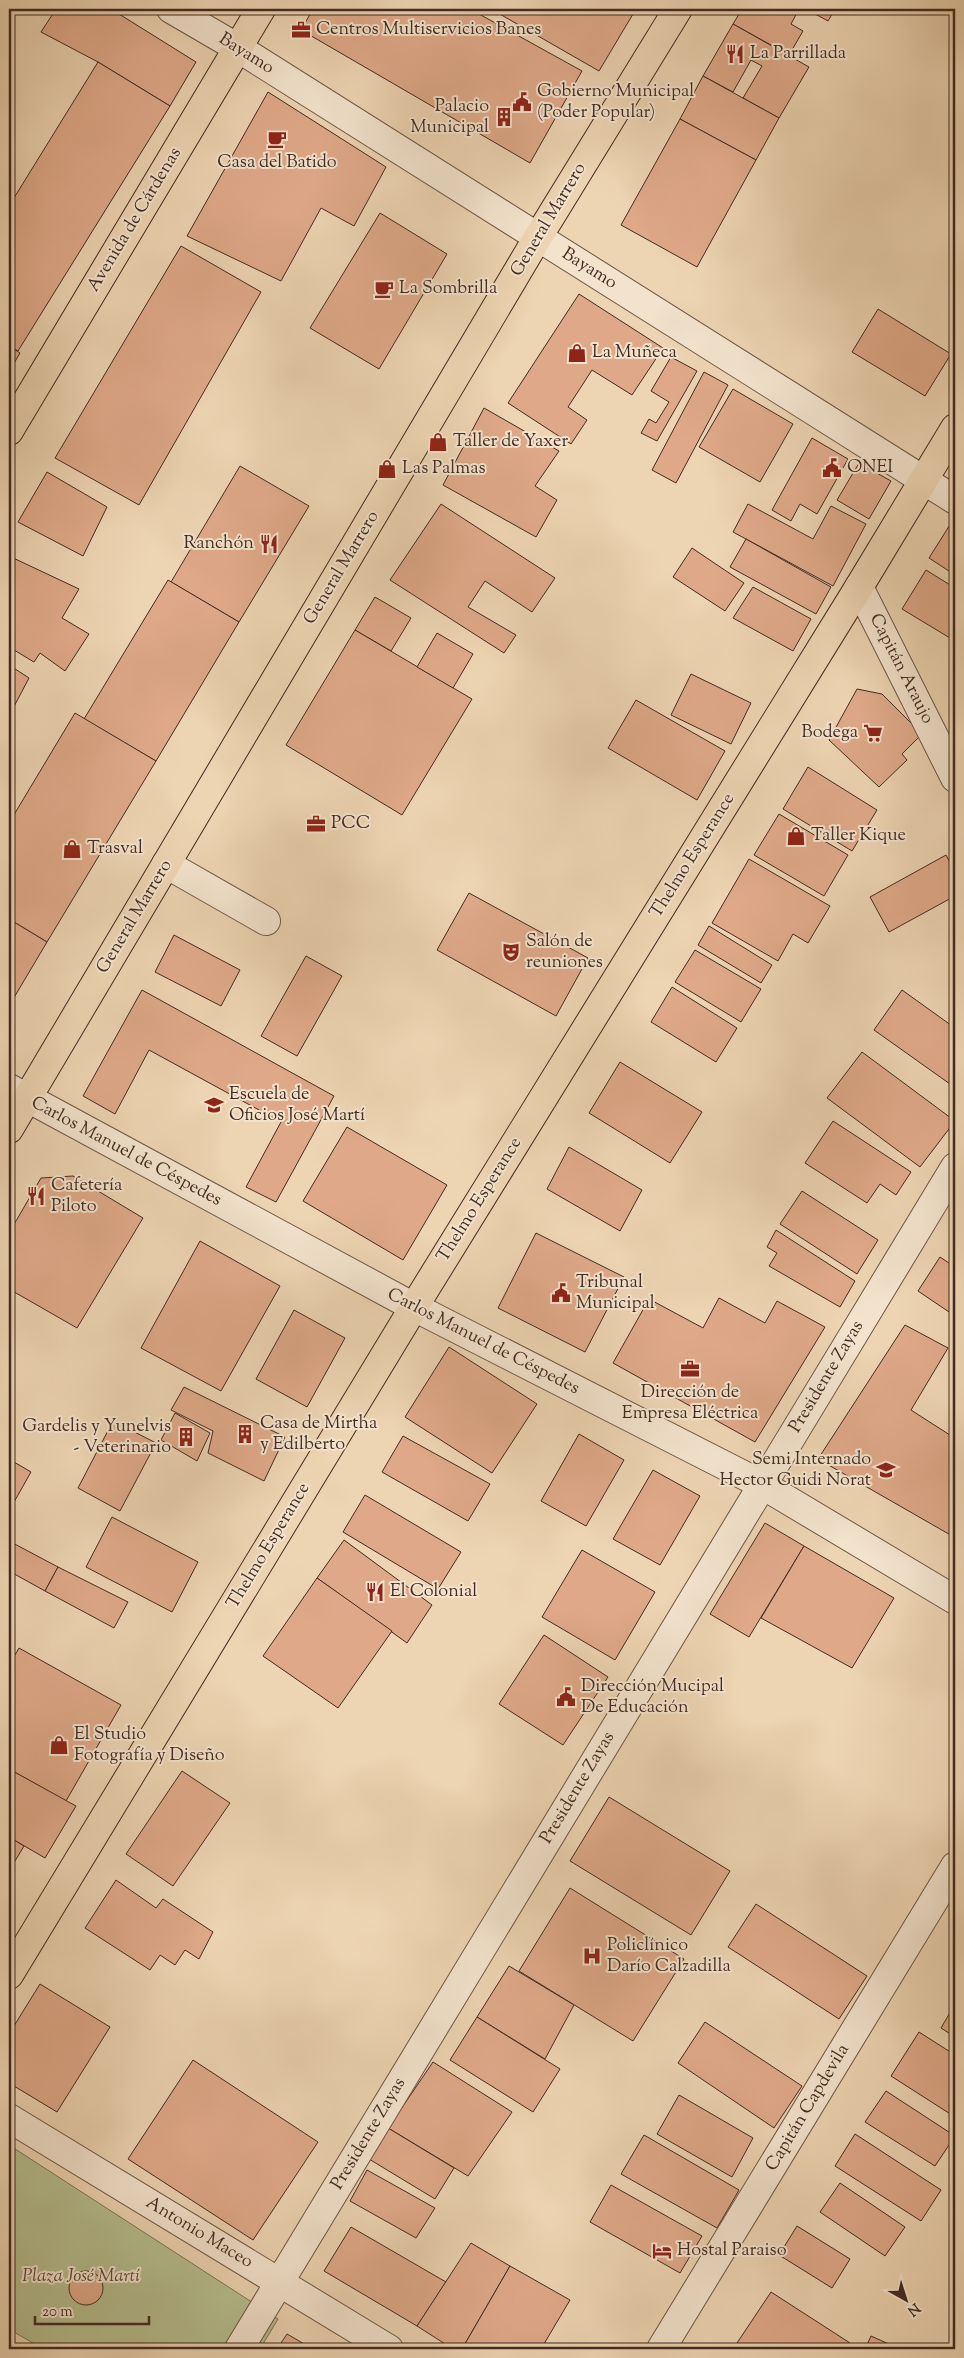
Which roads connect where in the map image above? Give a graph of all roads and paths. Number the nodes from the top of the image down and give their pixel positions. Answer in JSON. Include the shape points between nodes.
{"nodes":[{"id":1,"x":171,"y":9,"type":"edge"},
{"id":2,"x":261,"y":9,"type":"edge"},
{"id":3,"x":678,"y":9,"type":"edge"},
{"id":4,"x":238,"y":48,"type":"junction"},
{"id":5,"x":538,"y":237,"type":"junction"},
{"id":6,"x":955,"y":428,"type":"edge"},
{"id":7,"x":9,"y":430,"type":"edge"},
{"id":8,"x":924,"y":480,"type":"junction"},
{"id":9,"x":955,"y":500,"type":"edge"},
{"id":10,"x":859,"y":587,"type":"junction"},
{"id":11,"x":955,"y":778,"type":"edge"},
{"id":12,"x":166,"y":864,"type":"junction"},
{"id":13,"x":266,"y":921,"type":"dead end"},
{"id":14,"x":18,"y":1093,"type":"edge"},
{"id":15,"x":9,"y":1129,"type":"edge"},
{"id":16,"x":955,"y":1167,"type":"edge"},
{"id":17,"x":414,"y":1307,"type":"junction"},
{"id":18,"x":761,"y":1484,"type":"junction"},
{"id":19,"x":955,"y":1600,"type":"edge"},
{"id":20,"x":955,"y":1866,"type":"edge"},
{"id":21,"x":9,"y":1975,"type":"edge"},
{"id":22,"x":9,"y":2118,"type":"edge"},
{"id":23,"x":280,"y":2281,"type":"junction"},
{"id":24,"x":239,"y":2349,"type":"edge"},
{"id":25,"x":389,"y":2349,"type":"edge"},
{"id":26,"x":661,"y":2349,"type":"edge"}],
"edges":[{"from":1,"to":4,"type":"street","name":"Bayamo"},
{"from":2,"to":4,"type":"main road","name":"Avenida de Cárdenas"},
{"from":3,"to":5,"type":"main road","name":"General Marrero"},
{"from":4,"to":5,"type":"street","name":"Bayamo"},
{"from":4,"to":7,"type":"main road","name":"Avenida de Cárdenas"},
{"from":5,"to":8,"type":"street","name":"Bayamo"},
{"from":5,"to":12,"type":"main road","name":"General Marrero"},
{"from":6,"to":8,"type":"main road","name":"Thelmo Esperance"},
{"from":8,"to":9,"type":"street","name":"Bayamo"},
{"from":8,"to":10,"type":"main road","name":"Thelmo Esperance"},
{"from":10,"to":11,"type":"street","name":"Capitán Araujo"},
{"from":10,"to":17,"type":"main road","name":"Thelmo Esperance"},
{"from":12,"to":13,"type":"street"},
{"from":12,"to":14,"type":"main road","name":"General Marrero"},
{"from":14,"to":15,"type":"main road","name":"General Marrero"},
{"from":14,"to":17,"type":"street","name":"Carlos Manuel de Céspedes"},
{"from":16,"to":18,"type":"street","name":"Presidente Zayas"},
{"from":17,"to":18,"type":"street","name":"Carlos Manuel de Céspedes"},
{"from":17,"to":21,"type":"main road","name":"Thelmo Esperance"},
{"from":18,"to":19,"type":"street","name":"Carlos Manuel de Céspedes"},
{"from":18,"to":23,"type":"street","name":"Presidente Zayas"},
{"from":20,"to":26,"type":"street","name":"Capitán Capdevila"},
{"from":22,"to":23,"type":"street","name":"Antonio Maceo"},
{"from":23,"to":24,"type":"street","name":"Presidente Zayas"},
{"from":23,"to":25,"type":"street","name":"Antonio Maceo"}]}
